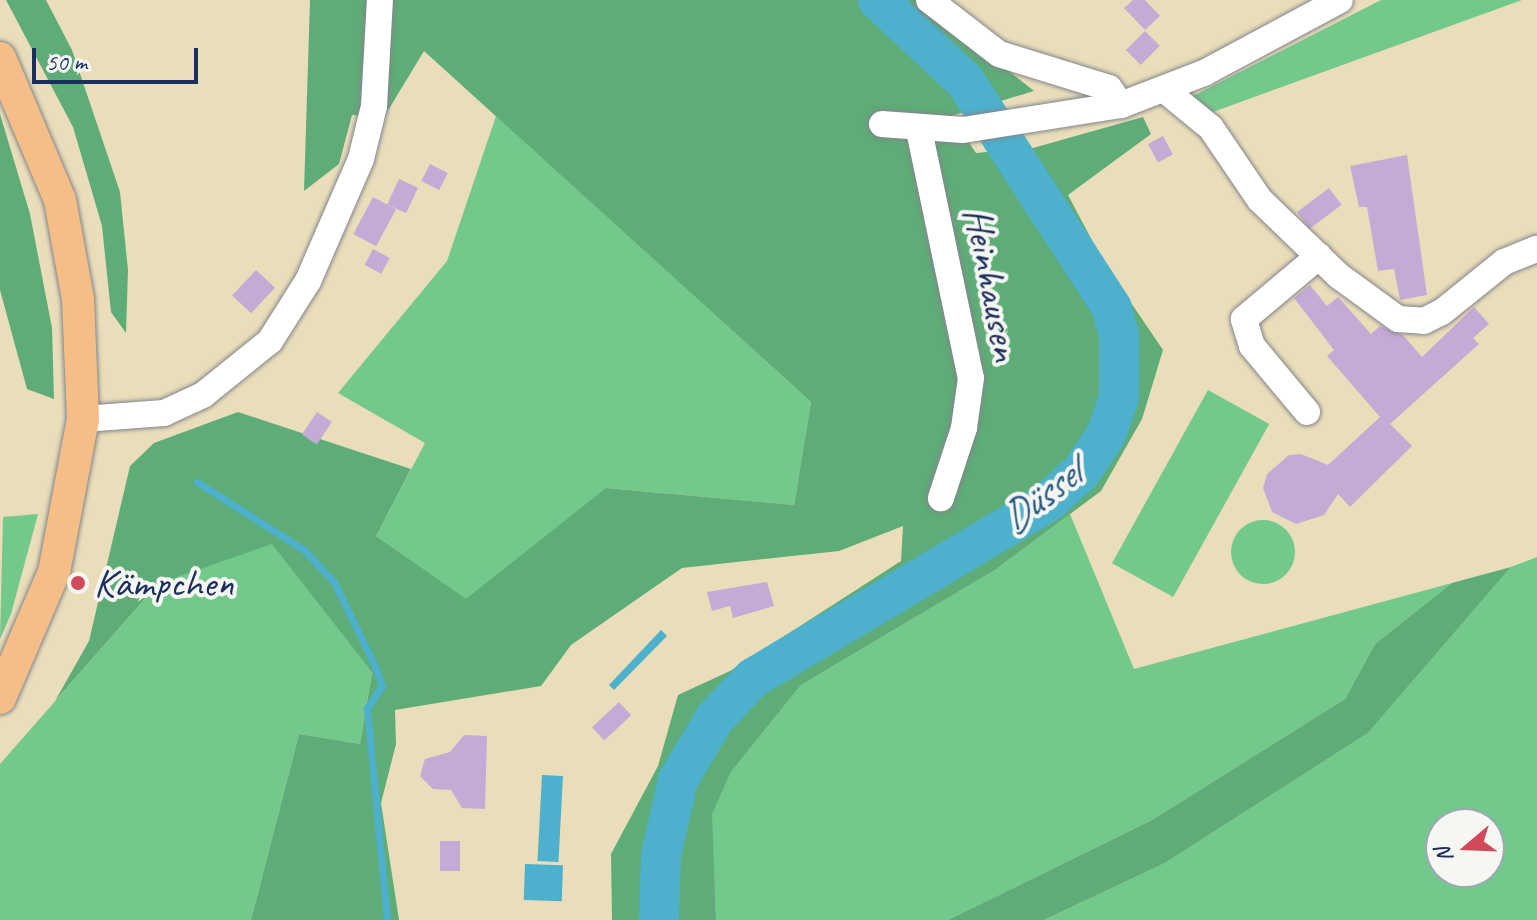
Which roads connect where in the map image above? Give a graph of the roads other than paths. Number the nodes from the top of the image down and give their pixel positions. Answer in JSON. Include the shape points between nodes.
{"nodes":[{"id":1,"x":380,"y":0,"type":"edge"},
{"id":2,"x":929,"y":0,"type":"edge"},
{"id":3,"x":1340,"y":0,"type":"edge"},
{"id":4,"x":0,"y":58,"type":"edge"},
{"id":5,"x":1166,"y":91,"type":"junction"},
{"id":6,"x":1121,"y":105,"type":"junction"},
{"id":7,"x":882,"y":124,"type":"dead end"},
{"id":8,"x":919,"y":130,"type":"junction"},
{"id":9,"x":1537,"y":249,"type":"edge"},
{"id":10,"x":1319,"y":256,"type":"junction"},
{"id":11,"x":1307,"y":412,"type":"dead end"},
{"id":12,"x":83,"y":419,"type":"junction"},
{"id":13,"x":941,"y":498,"type":"dead end"},
{"id":14,"x":0,"y":698,"type":"edge"}],
"edges":[{"from":1,"to":12,"type":"street","via":[[374,106],[361,159],[308,281],[270,341],[216,387],[164,413]]},
{"from":2,"to":6,"type":"street","via":[[999,54],[1109,88]]},
{"from":3,"to":5,"type":"street"},
{"from":4,"to":12,"type":"main road","via":[[60,200],[78,299]]},
{"from":5,"to":6,"type":"street"},
{"from":5,"to":10,"type":"street","via":[[1211,128],[1260,200]]},
{"from":6,"to":8,"type":"street","via":[[1016,125]]},
{"from":7,"to":8,"type":"street"},
{"from":8,"to":13,"type":"street","name":"Heinhausen","via":[[971,378],[964,428]]},
{"from":9,"to":10,"type":"street","via":[[1504,262],[1442,312],[1410,322],[1398,319]]},
{"from":10,"to":11,"type":"street","via":[[1244,319],[1252,346]]},
{"from":12,"to":14,"type":"main road","via":[[54,572]]}]}
